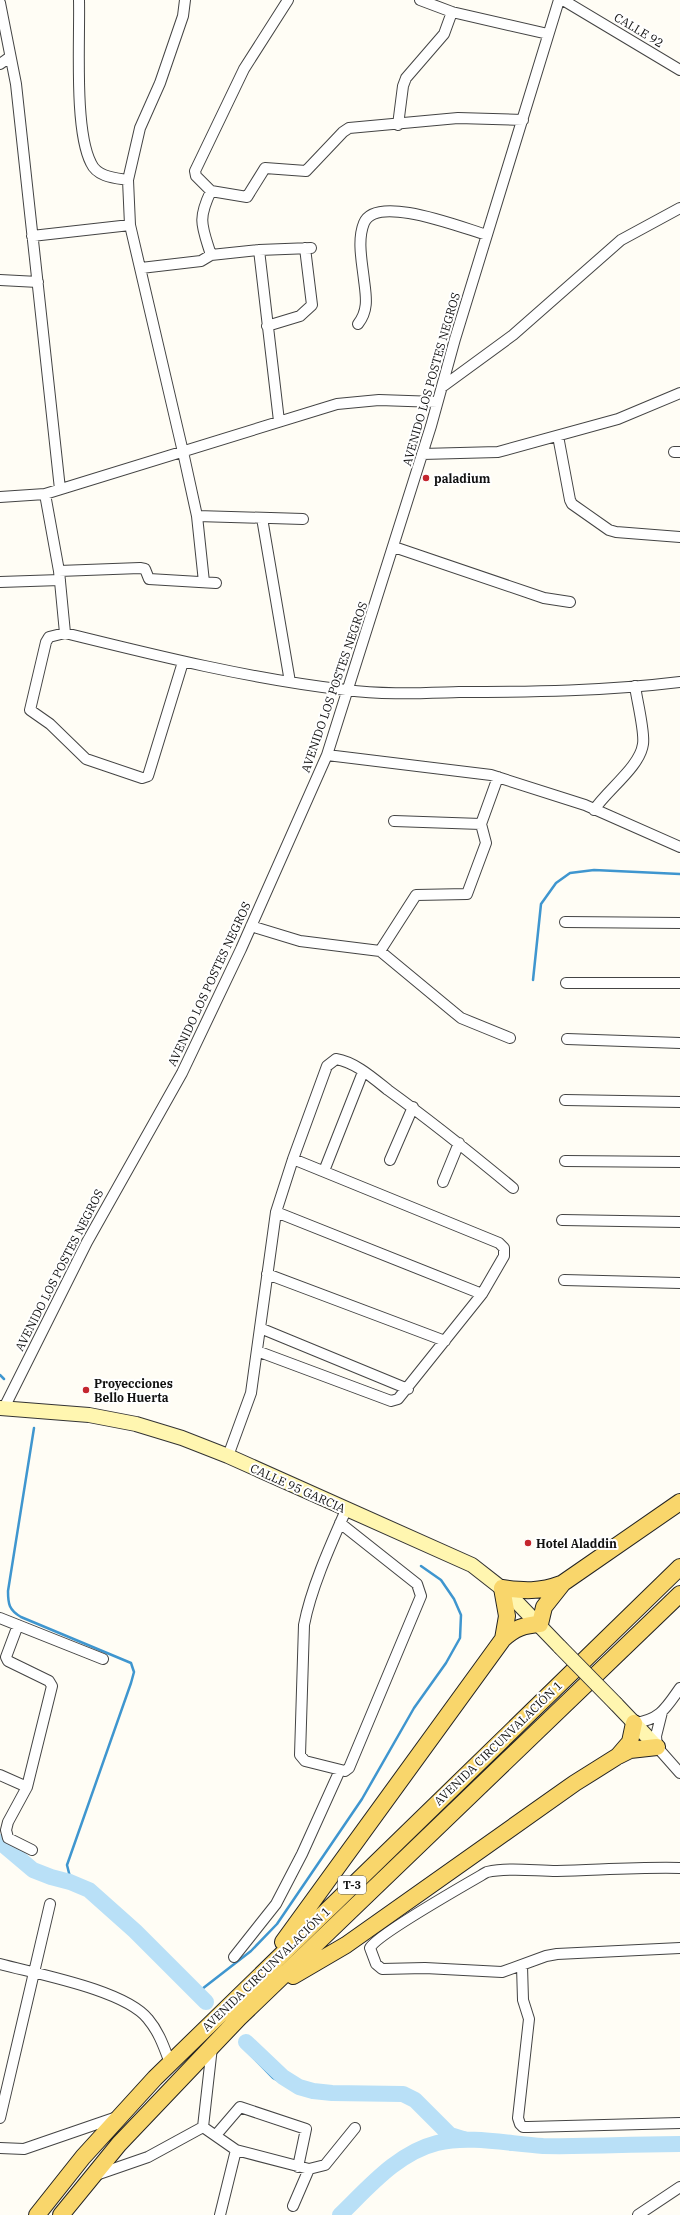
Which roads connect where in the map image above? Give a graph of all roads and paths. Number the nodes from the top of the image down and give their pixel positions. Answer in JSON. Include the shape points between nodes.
{"nodes":[{"id":1,"x":79,"y":0,"type":"edge"},
{"id":2,"x":185,"y":0,"type":"edge"},
{"id":3,"x":288,"y":0,"type":"edge"},
{"id":4,"x":420,"y":0,"type":"edge"},
{"id":5,"x":559,"y":0,"type":"edge"},
{"id":6,"x":563,"y":0,"type":"edge"},
{"id":7,"x":0,"y":4,"type":"edge"},
{"id":8,"x":442,"y":4,"type":"edge"},
{"id":9,"x":452,"y":12,"type":"junction"},
{"id":10,"x":548,"y":34,"type":"junction"},
{"id":11,"x":10,"y":57,"type":"junction"},
{"id":12,"x":0,"y":64,"type":"edge"},
{"id":13,"x":680,"y":70,"type":"edge"},
{"id":14,"x":523,"y":120,"type":"junction"},
{"id":15,"x":398,"y":125,"type":"junction"},
{"id":16,"x":128,"y":180,"type":"junction"},
{"id":17,"x":212,"y":191,"type":"junction"},
{"id":18,"x":680,"y":208,"type":"edge"},
{"id":19,"x":130,"y":225,"type":"junction"},
{"id":20,"x":488,"y":235,"type":"junction"},
{"id":21,"x":32,"y":236,"type":"junction"},
{"id":22,"x":259,"y":250,"type":"junction"},
{"id":23,"x":211,"y":255,"type":"junction"},
{"id":24,"x":141,"y":268,"type":"junction"},
{"id":25,"x":0,"y":280,"type":"edge"},
{"id":26,"x":38,"y":282,"type":"junction"},
{"id":27,"x":358,"y":324,"type":"dead end"},
{"id":28,"x":267,"y":326,"type":"junction"},
{"id":29,"x":442,"y":387,"type":"junction"},
{"id":30,"x":680,"y":393,"type":"edge"},
{"id":31,"x":437,"y":402,"type":"junction"},
{"id":32,"x":279,"y":422,"type":"junction"},
{"id":33,"x":558,"y":436,"type":"junction"},
{"id":34,"x":184,"y":452,"type":"junction"},
{"id":35,"x":422,"y":454,"type":"junction"},
{"id":36,"x":60,"y":489,"type":"junction"},
{"id":37,"x":45,"y":494,"type":"junction"},
{"id":38,"x":0,"y":497,"type":"edge"},
{"id":39,"x":197,"y":516,"type":"junction"},
{"id":40,"x":262,"y":518,"type":"junction"},
{"id":41,"x":303,"y":519,"type":"dead end"},
{"id":42,"x":680,"y":537,"type":"edge"},
{"id":43,"x":394,"y":547,"type":"junction"},
{"id":44,"x":60,"y":575,"type":"junction"},
{"id":45,"x":0,"y":582,"type":"edge"},
{"id":46,"x":204,"y":582,"type":"junction"},
{"id":47,"x":216,"y":583,"type":"dead end"},
{"id":48,"x":570,"y":602,"type":"dead end"},
{"id":49,"x":65,"y":633,"type":"junction"},
{"id":50,"x":183,"y":662,"type":"junction"},
{"id":51,"x":290,"y":682,"type":"junction"},
{"id":52,"x":680,"y":682,"type":"edge"},
{"id":53,"x":635,"y":686,"type":"junction"},
{"id":54,"x":348,"y":690,"type":"junction"},
{"id":55,"x":327,"y":755,"type":"junction"},
{"id":56,"x":498,"y":777,"type":"junction"},
{"id":57,"x":594,"y":810,"type":"junction"},
{"id":58,"x":394,"y":821,"type":"dead end"},
{"id":59,"x":481,"y":824,"type":"junction"},
{"id":60,"x":680,"y":847,"type":"edge"},
{"id":61,"x":565,"y":922,"type":"dead end"},
{"id":62,"x":680,"y":924,"type":"edge"},
{"id":63,"x":251,"y":926,"type":"junction"},
{"id":64,"x":380,"y":951,"type":"junction"},
{"id":65,"x":566,"y":983,"type":"dead end"},
{"id":66,"x":680,"y":983,"type":"edge"},
{"id":67,"x":510,"y":1038,"type":"dead end"},
{"id":68,"x":567,"y":1039,"type":"dead end"},
{"id":69,"x":680,"y":1043,"type":"edge"},
{"id":70,"x":363,"y":1072,"type":"junction"},
{"id":71,"x":565,"y":1100,"type":"dead end"},
{"id":72,"x":680,"y":1102,"type":"edge"},
{"id":73,"x":413,"y":1107,"type":"junction"},
{"id":74,"x":459,"y":1143,"type":"junction"},
{"id":75,"x":293,"y":1158,"type":"junction"},
{"id":76,"x":390,"y":1160,"type":"dead end"},
{"id":77,"x":565,"y":1161,"type":"dead end"},
{"id":78,"x":680,"y":1162,"type":"edge"},
{"id":79,"x":324,"y":1171,"type":"junction"},
{"id":80,"x":443,"y":1182,"type":"dead end"},
{"id":81,"x":513,"y":1188,"type":"dead end"},
{"id":82,"x":276,"y":1212,"type":"junction"},
{"id":83,"x":562,"y":1220,"type":"dead end"},
{"id":84,"x":680,"y":1222,"type":"edge"},
{"id":85,"x":267,"y":1274,"type":"junction"},
{"id":86,"x":564,"y":1280,"type":"dead end"},
{"id":87,"x":680,"y":1283,"type":"edge"},
{"id":88,"x":482,"y":1294,"type":"junction"},
{"id":89,"x":260,"y":1328,"type":"junction"},
{"id":90,"x":445,"y":1342,"type":"junction"},
{"id":91,"x":257,"y":1351,"type":"junction"},
{"id":92,"x":408,"y":1389,"type":"junction"},
{"id":93,"x":2,"y":1408,"type":"edge"},
{"id":94,"x":228,"y":1456,"type":"junction"},
{"id":95,"x":680,"y":1502,"type":"edge"},
{"id":96,"x":346,"y":1510,"type":"junction"},
{"id":97,"x":340,"y":1523,"type":"junction"},
{"id":98,"x":680,"y":1566,"type":"edge"},
{"id":99,"x":563,"y":1583,"type":"junction"},
{"id":100,"x":502,"y":1588,"type":"junction"},
{"id":101,"x":680,"y":1594,"type":"edge"},
{"id":102,"x":0,"y":1618,"type":"edge"},
{"id":103,"x":540,"y":1624,"type":"junction"},
{"id":104,"x":18,"y":1625,"type":"junction"},
{"id":105,"x":503,"y":1639,"type":"junction"},
{"id":106,"x":103,"y":1659,"type":"dead end"},
{"id":107,"x":680,"y":1688,"type":"edge"},
{"id":108,"x":662,"y":1712,"type":"junction"},
{"id":109,"x":634,"y":1723,"type":"junction"},
{"id":110,"x":656,"y":1747,"type":"junction"},
{"id":111,"x":618,"y":1756,"type":"junction"},
{"id":112,"x":340,"y":1770,"type":"junction"},
{"id":113,"x":680,"y":1773,"type":"edge"},
{"id":114,"x":0,"y":1775,"type":"edge"},
{"id":115,"x":27,"y":1788,"type":"junction"},
{"id":116,"x":4,"y":1820,"type":"edge"},
{"id":117,"x":32,"y":1850,"type":"dead end"},
{"id":118,"x":680,"y":1868,"type":"edge"},
{"id":119,"x":50,"y":1904,"type":"dead end"},
{"id":120,"x":680,"y":1948,"type":"edge"},
{"id":121,"x":234,"y":1957,"type":"dead end"},
{"id":122,"x":0,"y":1964,"type":"edge"},
{"id":123,"x":522,"y":1966,"type":"junction"},
{"id":124,"x":33,"y":1973,"type":"junction"},
{"id":125,"x":259,"y":1976,"type":"junction"},
{"id":126,"x":270,"y":1989,"type":"junction"},
{"id":127,"x":212,"y":2045,"type":"junction"},
{"id":128,"x":170,"y":2063,"type":"junction"},
{"id":129,"x":122,"y":2115,"type":"junction"},
{"id":130,"x":0,"y":2118,"type":"edge"},
{"id":131,"x":680,"y":2123,"type":"edge"},
{"id":132,"x":203,"y":2127,"type":"junction"},
{"id":133,"x":355,"y":2128,"type":"dead end"},
{"id":134,"x":216,"y":2135,"type":"junction"},
{"id":135,"x":0,"y":2148,"type":"edge"},
{"id":136,"x":236,"y":2150,"type":"junction"},
{"id":137,"x":298,"y":2167,"type":"junction"},
{"id":138,"x":309,"y":2169,"type":"junction"},
{"id":139,"x":92,"y":2176,"type":"junction"},
{"id":140,"x":680,"y":2187,"type":"edge"},
{"id":141,"x":293,"y":2206,"type":"dead end"},
{"id":142,"x":37,"y":2215,"type":"edge"},
{"id":143,"x":61,"y":2215,"type":"edge"},
{"id":144,"x":220,"y":2215,"type":"edge"},
{"id":145,"x":638,"y":2215,"type":"edge"}],
"edges":[{"from":1,"to":16,"type":"street","via":[[82,135],[91,165],[107,178]]},
{"from":2,"to":16,"type":"street","via":[[183,16],[160,83],[140,128]]},
{"from":3,"to":17,"type":"street","via":[[244,69],[195,170],[196,176]]},
{"from":4,"to":8,"type":"street"},
{"from":5,"to":10,"type":"street","name":"AVENIDO LOS POSTES NEGROS"},
{"from":6,"to":13,"type":"street","name":"CALLE 92"},
{"from":7,"to":11,"type":"street"},
{"from":8,"to":9,"type":"street"},
{"from":9,"to":10,"type":"street"},
{"from":9,"to":15,"type":"street","via":[[444,34],[406,78]]},
{"from":10,"to":14,"type":"street","name":"AVENIDO LOS POSTES NEGROS"},
{"from":11,"to":12,"type":"street"},
{"from":11,"to":21,"type":"street","via":[[16,84]]},
{"from":14,"to":15,"type":"street","via":[[458,118]]},
{"from":14,"to":20,"type":"street","name":"AVENIDO LOS POSTES NEGROS"},
{"from":15,"to":17,"type":"street","via":[[349,128],[342,132],[304,172],[265,168],[247,197]]},
{"from":16,"to":19,"type":"street"},
{"from":17,"to":23,"type":"street","via":[[202,210],[203,229]]},
{"from":18,"to":29,"type":"street","via":[[621,240],[513,334]]},
{"from":19,"to":21,"type":"street"},
{"from":19,"to":24,"type":"street"},
{"from":20,"to":27,"type":"street","via":[[404,211],[373,214],[364,222],[362,231],[360,246],[367,304],[364,317]]},
{"from":20,"to":29,"type":"street","name":"AVENIDO LOS POSTES NEGROS"},
{"from":21,"to":26,"type":"street"},
{"from":22,"to":23,"type":"street"},
{"from":22,"to":28,"type":"street"},
{"from":22,"to":28,"type":"street","via":[[308,248],[312,305],[300,316]]},
{"from":23,"to":24,"type":"street","via":[[201,261]]},
{"from":24,"to":34,"type":"street"},
{"from":25,"to":26,"type":"street"},
{"from":26,"to":36,"type":"street"},
{"from":28,"to":32,"type":"street"},
{"from":29,"to":31,"type":"street","name":"AVENIDO LOS POSTES NEGROS"},
{"from":30,"to":33,"type":"street","via":[[618,419]]},
{"from":31,"to":32,"type":"street","via":[[379,400],[337,404]]},
{"from":31,"to":35,"type":"street","name":"AVENIDO LOS POSTES NEGROS"},
{"from":32,"to":34,"type":"street"},
{"from":33,"to":35,"type":"street","via":[[498,452]]},
{"from":33,"to":42,"type":"street","via":[[572,504],[609,530]]},
{"from":34,"to":36,"type":"street"},
{"from":34,"to":39,"type":"street"},
{"from":35,"to":43,"type":"street","name":"AVENIDO LOS POSTES NEGROS"},
{"from":36,"to":37,"type":"street"},
{"from":37,"to":38,"type":"street"},
{"from":37,"to":44,"type":"street"},
{"from":39,"to":40,"type":"street"},
{"from":39,"to":46,"type":"street"},
{"from":40,"to":41,"type":"street"},
{"from":40,"to":51,"type":"street"},
{"from":43,"to":48,"type":"street","via":[[544,598]]},
{"from":43,"to":54,"type":"street","name":"AVENIDO LOS POSTES NEGROS"},
{"from":44,"to":45,"type":"street"},
{"from":44,"to":46,"type":"street","via":[[140,568],[145,569],[149,579]]},
{"from":44,"to":49,"type":"street"},
{"from":46,"to":47,"type":"street"},
{"from":49,"to":50,"type":"street"},
{"from":49,"to":50,"type":"street","via":[[49,637],[46,642],[30,710],[50,724],[86,759],[142,778],[148,776]]},
{"from":50,"to":51,"type":"street"},
{"from":51,"to":54,"type":"street"},
{"from":52,"to":53,"type":"street"},
{"from":53,"to":54,"type":"street","via":[[516,692]]},
{"from":53,"to":57,"type":"street","via":[[644,744],[639,758],[603,796]]},
{"from":54,"to":55,"type":"street","name":"AVENIDO LOS POSTES NEGROS"},
{"from":55,"to":56,"type":"street"},
{"from":55,"to":63,"type":"street","name":"AVENIDO LOS POSTES NEGROS"},
{"from":56,"to":57,"type":"street"},
{"from":56,"to":59,"type":"street"},
{"from":57,"to":60,"type":"street"},
{"from":58,"to":59,"type":"street"},
{"from":59,"to":64,"type":"street","via":[[486,843],[467,894],[416,895]]},
{"from":61,"to":62,"type":"street"},
{"from":63,"to":64,"type":"street","via":[[300,941]]},
{"from":63,"to":93,"type":"street","name":"AVENIDO LOS POSTES NEGROS","via":[[182,1073],[87,1242]]},
{"from":64,"to":67,"type":"street","via":[[461,1018]]},
{"from":65,"to":66,"type":"street"},
{"from":68,"to":69,"type":"street"},
{"from":70,"to":73,"type":"street"},
{"from":70,"to":75,"type":"street","via":[[344,1060],[336,1060],[328,1066]]},
{"from":70,"to":79,"type":"street"},
{"from":71,"to":72,"type":"street"},
{"from":73,"to":74,"type":"street"},
{"from":73,"to":76,"type":"street"},
{"from":74,"to":80,"type":"street"},
{"from":74,"to":81,"type":"street"},
{"from":75,"to":79,"type":"street"},
{"from":75,"to":82,"type":"street"},
{"from":77,"to":78,"type":"street"},
{"from":79,"to":88,"type":"street","via":[[499,1243],[504,1248],[504,1256]]},
{"from":82,"to":85,"type":"street"},
{"from":82,"to":88,"type":"street"},
{"from":83,"to":84,"type":"street"},
{"from":85,"to":89,"type":"street"},
{"from":85,"to":90,"type":"street"},
{"from":86,"to":87,"type":"street"},
{"from":88,"to":90,"type":"street"},
{"from":89,"to":91,"type":"street"},
{"from":89,"to":92,"type":"street"},
{"from":90,"to":92,"type":"street"},
{"from":91,"to":92,"type":"street","via":[[391,1401],[398,1399]]},
{"from":91,"to":94,"type":"street","via":[[247,1407]]},
{"from":93,"to":94,"type":"street","name":"CALLE 95 GARCIA","via":[[89,1415],[136,1424]]},
{"from":94,"to":96,"type":"street","name":"CALLE 95 GARCIA"},
{"from":95,"to":99,"type":"main road"},
{"from":96,"to":97,"type":"street"},
{"from":96,"to":100,"type":"street","name":"CALLE 95 GARCIA","via":[[472,1565]]},
{"from":97,"to":112,"type":"street","via":[[308,1607],[304,1625],[300,1755],[305,1761]]},
{"from":97,"to":112,"type":"street","via":[[417,1584],[421,1596],[349,1768]]},
{"from":98,"to":125,"type":"main road","name":"AVENIDA CIRCUNVALACIÓN 1","number":"T-3"},
{"from":99,"to":100,"type":"main road","via":[[546,1590]]},
{"from":99,"to":103,"type":"main road","via":[[544,1607]]},
{"from":100,"to":103,"type":"street","name":"CALLE 95 GARCIA"},
{"from":100,"to":105,"type":"main road","via":[[507,1616]]},
{"from":101,"to":126,"type":"main road","name":"AVENIDA CIRCUNVALACIÓN 1","number":"T-3"},
{"from":102,"to":104,"type":"street"},
{"from":103,"to":105,"type":"main road","via":[[526,1624],[513,1630]]},
{"from":103,"to":109,"type":"street","name":"CALLE 95 GARCIA","bridge":true},
{"from":104,"to":106,"type":"street"},
{"from":104,"to":115,"type":"street","via":[[6,1657],[8,1661],[49,1681],[52,1686]]},
{"from":105,"to":125,"type":"main road","via":[[381,1803]]},
{"from":107,"to":108,"type":"street"},
{"from":108,"to":109,"type":"street","via":[[655,1718]]},
{"from":108,"to":110,"type":"street"},
{"from":109,"to":110,"type":"street","name":"CALLE 95 GARCIA"},
{"from":109,"to":111,"type":"main road","via":[[630,1742]]},
{"from":110,"to":111,"type":"main road","via":[[630,1750]]},
{"from":110,"to":113,"type":"street"},
{"from":111,"to":126,"type":"main road","via":[[346,1945]]},
{"from":112,"to":121,"type":"street","via":[[276,1904]]},
{"from":114,"to":115,"type":"street"},
{"from":115,"to":116,"type":"street"},
{"from":116,"to":117,"type":"street","via":[[8,1838]]},
{"from":118,"to":123,"type":"street","via":[[487,1872],[397,1926],[372,1943],[370,1948],[376,1964],[382,1969],[424,1968],[502,1972]]},
{"from":119,"to":124,"type":"street"},
{"from":120,"to":123,"type":"street","via":[[557,1954]]},
{"from":122,"to":124,"type":"street"},
{"from":123,"to":131,"type":"street","via":[[523,2000],[529,2019],[518,2118],[523,2127]]},
{"from":124,"to":128,"type":"street","via":[[88,1987],[120,1999],[147,2018],[161,2037]]},
{"from":124,"to":130,"type":"street"},
{"from":125,"to":128,"type":"main road","name":"AVENIDA CIRCUNVALACIÓN 1","number":"T-3"},
{"from":126,"to":127,"type":"main road","name":"AVENIDA CIRCUNVALACIÓN 1","number":"T-3"},
{"from":127,"to":132,"type":"street"},
{"from":127,"to":139,"type":"main road","name":"AVENIDA CIRCUNVALACIÓN 1","number":"T-3"},
{"from":128,"to":129,"type":"main road","name":"AVENIDA CIRCUNVALACIÓN 1","number":"T-3"},
{"from":129,"to":135,"type":"street","via":[[24,2149]]},
{"from":129,"to":142,"type":"main road","name":"AVENIDA CIRCUNVALACIÓN 1","number":"T-3","via":[[83,2157]]},
{"from":132,"to":134,"type":"street"},
{"from":132,"to":139,"type":"street","via":[[148,2157]]},
{"from":133,"to":138,"type":"street","via":[[325,2165]]},
{"from":134,"to":136,"type":"street"},
{"from":134,"to":137,"type":"street","via":[[240,2107],[306,2129]]},
{"from":136,"to":137,"type":"street"},
{"from":136,"to":144,"type":"street"},
{"from":137,"to":138,"type":"street"},
{"from":138,"to":141,"type":"street"},
{"from":139,"to":143,"type":"main road","name":"AVENIDA CIRCUNVALACIÓN 1","number":"T-3"},
{"from":140,"to":145,"type":"street"}]}
